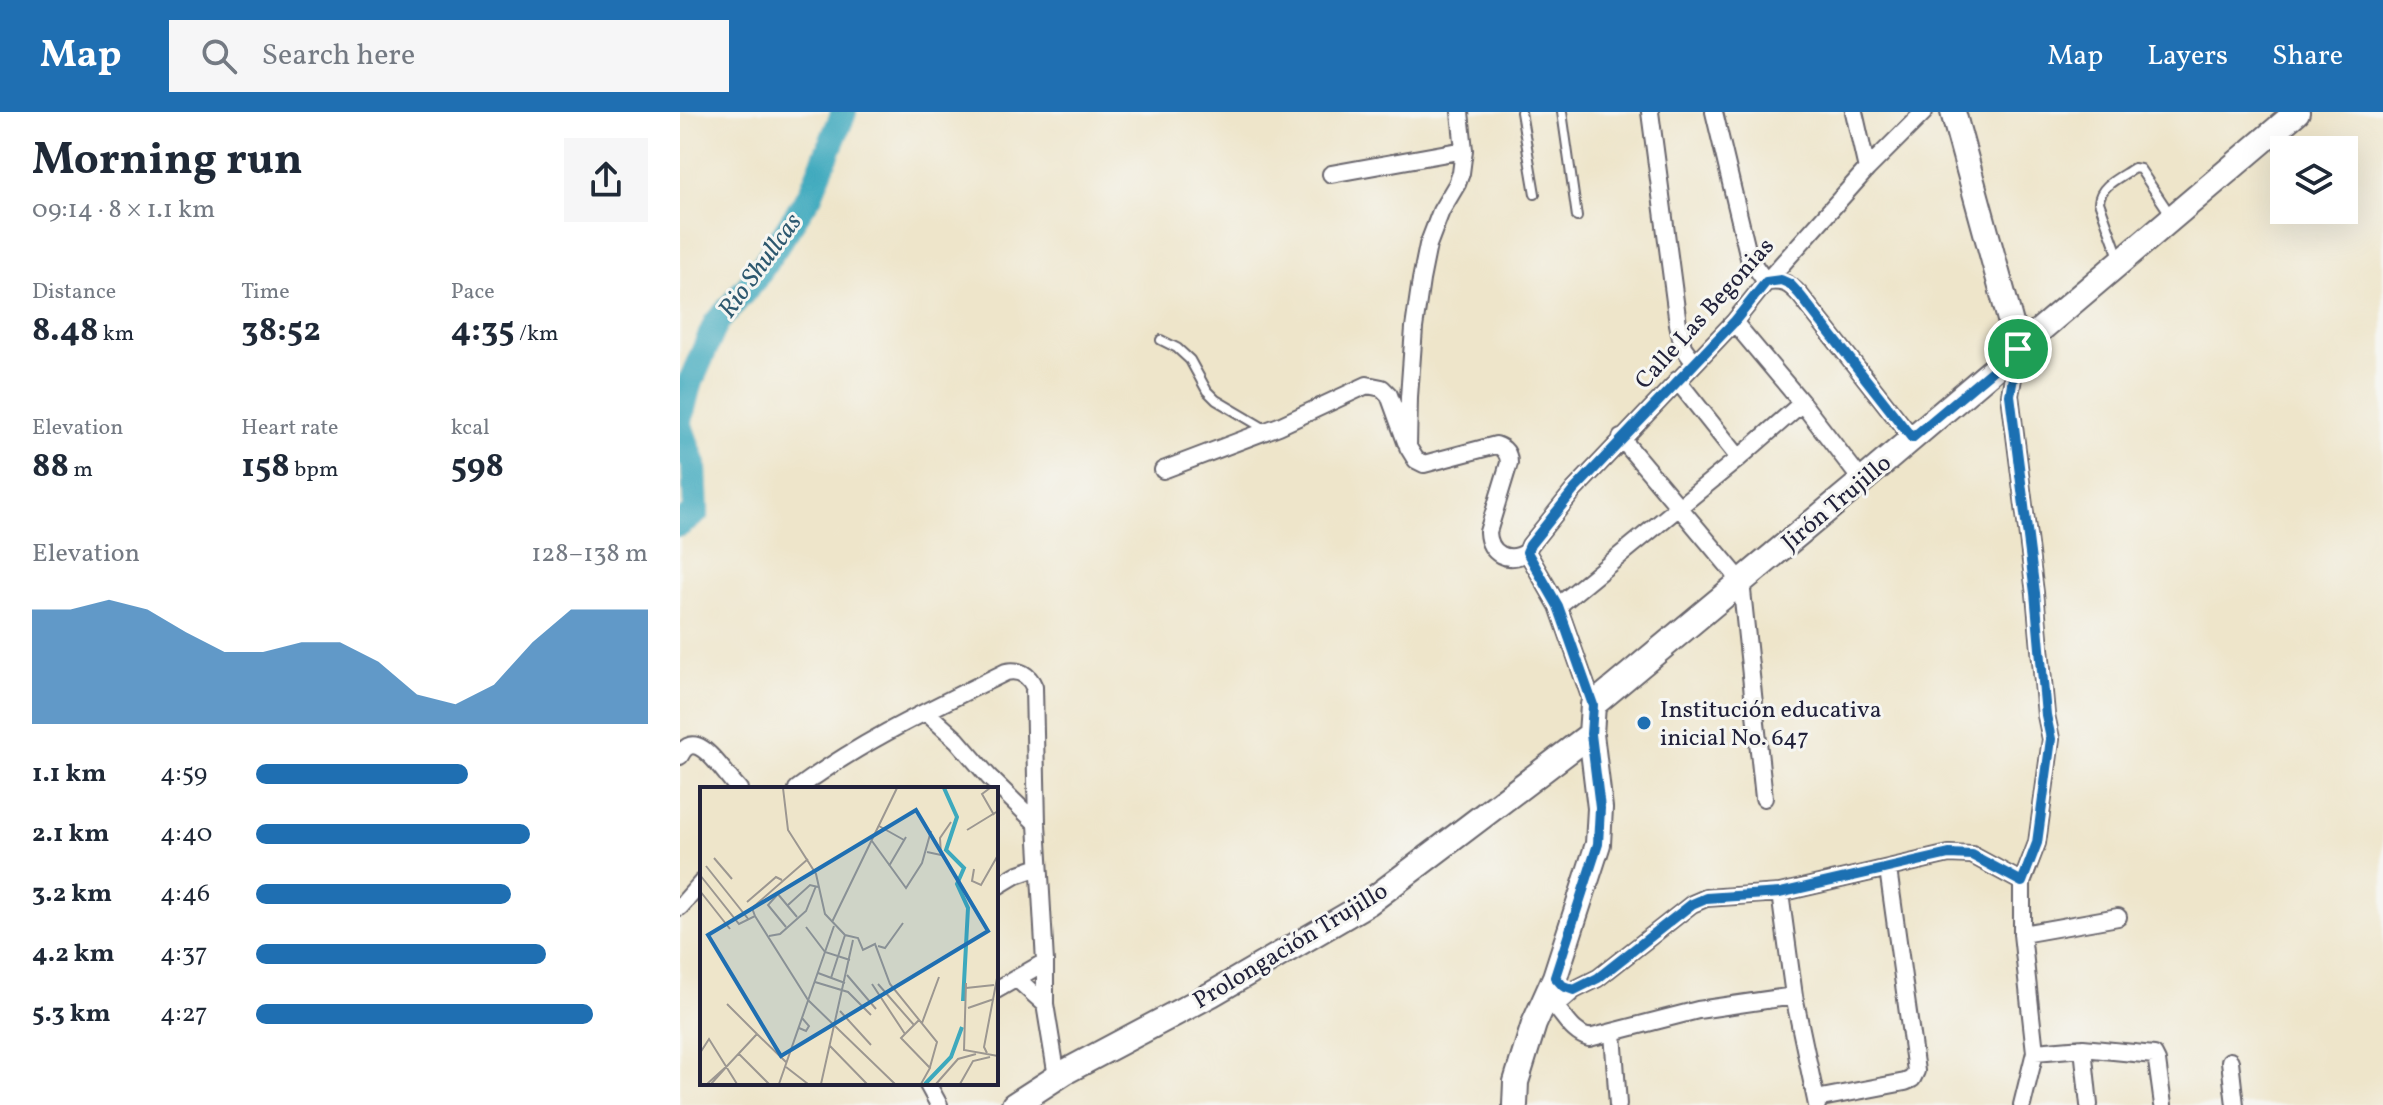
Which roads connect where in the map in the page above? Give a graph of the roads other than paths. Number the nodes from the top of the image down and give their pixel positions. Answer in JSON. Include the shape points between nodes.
{"nodes":[{"id":1,"x":1460,"y":112,"type":"edge"},
{"id":2,"x":1521,"y":112,"type":"edge"},
{"id":3,"x":1562,"y":112,"type":"edge"},
{"id":4,"x":1650,"y":112,"type":"edge"},
{"id":5,"x":1714,"y":112,"type":"edge"},
{"id":6,"x":1854,"y":112,"type":"edge"},
{"id":7,"x":1924,"y":112,"type":"edge"},
{"id":8,"x":1953,"y":112,"type":"edge"},
{"id":9,"x":2297,"y":112,"type":"edge"},
{"id":10,"x":1464,"y":150,"type":"junction"},
{"id":11,"x":1867,"y":169,"type":"junction"},
{"id":12,"x":1331,"y":174,"type":"dead end"},
{"id":13,"x":1535,"y":194,"type":"dead end"},
{"id":14,"x":1577,"y":217,"type":"dead end"},
{"id":15,"x":2173,"y":218,"type":"junction"},
{"id":16,"x":2121,"y":262,"type":"junction"},
{"id":17,"x":1766,"y":282,"type":"junction"},
{"id":18,"x":1734,"y":322,"type":"junction"},
{"id":19,"x":1161,"y":340,"type":"dead end"},
{"id":20,"x":2018,"y":349,"type":"junction"},
{"id":21,"x":1694,"y":362,"type":"junction"},
{"id":22,"x":1677,"y":380,"type":"junction"},
{"id":23,"x":1802,"y":403,"type":"junction"},
{"id":24,"x":1268,"y":430,"type":"junction"},
{"id":25,"x":1621,"y":438,"type":"junction"},
{"id":26,"x":1912,"y":438,"type":"junction"},
{"id":27,"x":1408,"y":447,"type":"junction"},
{"id":28,"x":1739,"y":458,"type":"junction"},
{"id":29,"x":1163,"y":470,"type":"dead end"},
{"id":30,"x":1862,"y":481,"type":"junction"},
{"id":31,"x":1679,"y":508,"type":"junction"},
{"id":32,"x":1527,"y":552,"type":"junction"},
{"id":33,"x":1741,"y":581,"type":"junction"},
{"id":34,"x":1558,"y":606,"type":"junction"},
{"id":35,"x":1593,"y":705,"type":"junction"},
{"id":36,"x":926,"y":712,"type":"junction"},
{"id":37,"x":1591,"y":734,"type":"junction"},
{"id":38,"x":680,"y":756,"type":"edge"},
{"id":39,"x":737,"y":787,"type":"edge"},
{"id":40,"x":800,"y":787,"type":"edge"},
{"id":41,"x":1764,"y":798,"type":"dead end"},
{"id":42,"x":1037,"y":824,"type":"junction"},
{"id":43,"x":1039,"y":867,"type":"junction"},
{"id":44,"x":1888,"y":869,"type":"junction"},
{"id":45,"x":2022,"y":882,"type":"junction"},
{"id":46,"x":700,"y":884,"type":"edge"},
{"id":47,"x":998,"y":886,"type":"edge"},
{"id":48,"x":1780,"y":893,"type":"junction"},
{"id":49,"x":680,"y":907,"type":"edge"},
{"id":50,"x":2118,"y":917,"type":"dead end"},
{"id":51,"x":2022,"y":934,"type":"junction"},
{"id":52,"x":1045,"y":962,"type":"junction"},
{"id":53,"x":1017,"y":979,"type":"junction"},
{"id":54,"x":998,"y":989,"type":"edge"},
{"id":55,"x":1558,"y":993,"type":"junction"},
{"id":56,"x":1794,"y":996,"type":"junction"},
{"id":57,"x":1045,"y":1004,"type":"junction"},
{"id":58,"x":1613,"y":1032,"type":"junction"},
{"id":59,"x":2083,"y":1048,"type":"junction"},
{"id":60,"x":2035,"y":1052,"type":"junction"},
{"id":61,"x":2230,"y":1061,"type":"dead end"},
{"id":62,"x":1057,"y":1077,"type":"junction"},
{"id":63,"x":928,"y":1085,"type":"edge"},
{"id":64,"x":1816,"y":1102,"type":"edge"},
{"id":65,"x":939,"y":1105,"type":"edge"},
{"id":66,"x":1014,"y":1105,"type":"edge"},
{"id":67,"x":1515,"y":1105,"type":"edge"},
{"id":68,"x":1618,"y":1105,"type":"edge"},
{"id":69,"x":2022,"y":1105,"type":"edge"},
{"id":70,"x":2089,"y":1105,"type":"edge"},
{"id":71,"x":2163,"y":1105,"type":"edge"},
{"id":72,"x":2235,"y":1105,"type":"edge"}],
"edges":[{"from":1,"to":10,"type":"street"},
{"from":2,"to":13,"type":"lane"},
{"from":3,"to":14,"type":"lane"},
{"from":4,"to":21,"type":"street","via":[[1678,324],[1683,347]]},
{"from":5,"to":17,"type":"street","via":[[1749,258]]},
{"from":6,"to":11,"type":"street"},
{"from":7,"to":11,"type":"street","name":"Calle Las Begonias"},
{"from":8,"to":20,"type":"street"},
{"from":9,"to":15,"type":"street","name":"Jirón Trujillo"},
{"from":10,"to":12,"type":"street"},
{"from":10,"to":27,"type":"street","via":[[1457,184],[1441,211],[1424,263],[1414,328]]},
{"from":11,"to":17,"type":"street","name":"Calle Las Begonias"},
{"from":15,"to":16,"type":"street","name":"Jirón Trujillo"},
{"from":15,"to":16,"type":"lane","via":[[2140,169],[2103,189],[2099,202]]},
{"from":16,"to":20,"type":"street","name":"Jirón Trujillo"},
{"from":17,"to":18,"type":"street","name":"Calle Las Begonias"},
{"from":17,"to":26,"type":"street","via":[[1790,284]]},
{"from":18,"to":21,"type":"street","name":"Calle Las Begonias"},
{"from":18,"to":23,"type":"street"},
{"from":19,"to":24,"type":"lane","via":[[1190,360],[1216,400]]},
{"from":20,"to":26,"type":"street","name":"Jirón Trujillo"},
{"from":20,"to":45,"type":"street","via":[[2010,395],[2051,739],[2037,843]]},
{"from":21,"to":22,"type":"street","name":"Calle Las Begonias"},
{"from":22,"to":25,"type":"street","name":"Calle Las Begonias"},
{"from":22,"to":28,"type":"street"},
{"from":23,"to":28,"type":"street"},
{"from":23,"to":30,"type":"street"},
{"from":24,"to":27,"type":"street","via":[[1374,385],[1389,395]]},
{"from":24,"to":29,"type":"street"},
{"from":25,"to":31,"type":"street"},
{"from":25,"to":32,"type":"street","name":"Calle Las Begonias"},
{"from":26,"to":30,"type":"street","name":"Jirón Trujillo"},
{"from":27,"to":32,"type":"street","via":[[1424,464],[1496,445],[1504,449],[1509,463],[1489,543],[1504,557]]},
{"from":28,"to":31,"type":"street"},
{"from":30,"to":33,"type":"street","name":"Jirón Trujillo"},
{"from":31,"to":33,"type":"street"},
{"from":31,"to":34,"type":"street"},
{"from":32,"to":34,"type":"street"},
{"from":33,"to":35,"type":"street","name":"Jirón Trujillo"},
{"from":33,"to":41,"type":"street"},
{"from":34,"to":35,"type":"street"},
{"from":35,"to":37,"type":"street"},
{"from":36,"to":40,"type":"street","via":[[830,764]]},
{"from":36,"to":42,"type":"street"},
{"from":36,"to":42,"type":"street","via":[[1006,672],[1029,679],[1034,687]]},
{"from":37,"to":55,"type":"street","via":[[1600,808],[1598,844]]},
{"from":37,"to":62,"type":"street","name":"Prolongación Trujillo","via":[[1368,903]]},
{"from":38,"to":39,"type":"street","via":[[684,747],[696,744]]},
{"from":42,"to":43,"type":"street"},
{"from":43,"to":47,"type":"street"},
{"from":43,"to":52,"type":"street"},
{"from":44,"to":45,"type":"street","via":[[1949,854],[1972,855]]},
{"from":44,"to":48,"type":"street"},
{"from":44,"to":64,"type":"street","via":[[1916,1071],[1905,1082]]},
{"from":45,"to":51,"type":"street"},
{"from":46,"to":49,"type":"street"},
{"from":48,"to":55,"type":"street","via":[[1706,898],[1692,904],[1598,978]]},
{"from":48,"to":56,"type":"street"},
{"from":50,"to":51,"type":"street"},
{"from":51,"to":60,"type":"street"},
{"from":52,"to":53,"type":"street"},
{"from":52,"to":57,"type":"street"},
{"from":53,"to":54,"type":"street"},
{"from":53,"to":57,"type":"street"},
{"from":55,"to":58,"type":"street","via":[[1580,1035]]},
{"from":55,"to":67,"type":"street","via":[[1534,1024],[1516,1082]]},
{"from":56,"to":58,"type":"street","via":[[1698,1010]]},
{"from":56,"to":64,"type":"street"},
{"from":57,"to":62,"type":"street"},
{"from":58,"to":68,"type":"street"},
{"from":59,"to":60,"type":"street"},
{"from":59,"to":70,"type":"street"},
{"from":59,"to":71,"type":"street","via":[[2154,1055]]},
{"from":60,"to":69,"type":"street"},
{"from":61,"to":72,"type":"street"},
{"from":62,"to":66,"type":"street","name":"Prolongación Trujillo"},
{"from":63,"to":65,"type":"street"}]}
